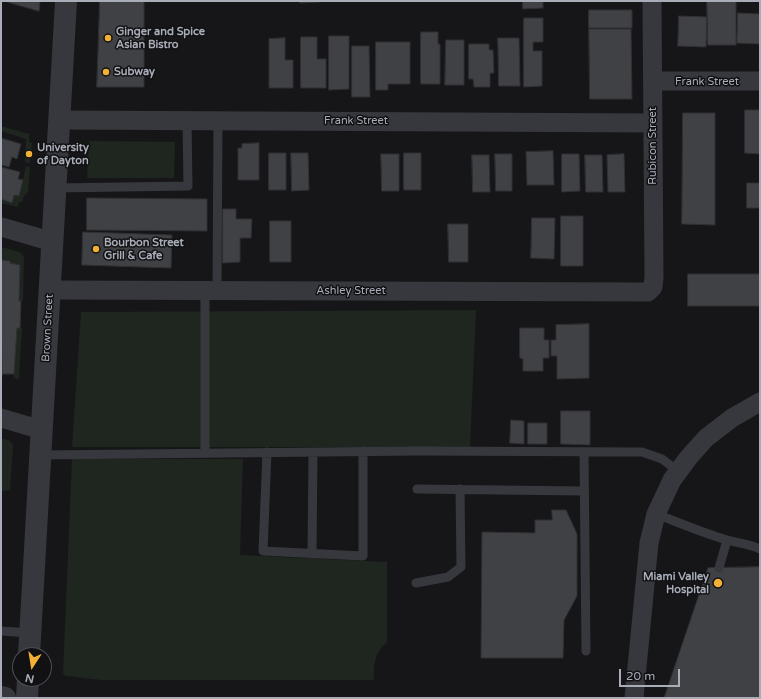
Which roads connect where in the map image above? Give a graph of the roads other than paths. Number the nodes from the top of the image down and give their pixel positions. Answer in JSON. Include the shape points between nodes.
{"nodes":[{"id":1,"x":66,"y":1,"type":"edge"},
{"id":2,"x":652,"y":1,"type":"edge"},
{"id":3,"x":653,"y":81,"type":"junction"},
{"id":4,"x":760,"y":81,"type":"edge"},
{"id":5,"x":59,"y":120,"type":"junction"},
{"id":6,"x":187,"y":121,"type":"junction"},
{"id":7,"x":218,"y":121,"type":"junction"},
{"id":8,"x":653,"y":123,"type":"junction"},
{"id":9,"x":55,"y":188,"type":"junction"},
{"id":10,"x":1,"y":227,"type":"edge"},
{"id":11,"x":52,"y":242,"type":"junction"},
{"id":12,"x":50,"y":290,"type":"junction"},
{"id":13,"x":651,"y":290,"type":"joint"},
{"id":14,"x":211,"y":291,"type":"junction"},
{"id":15,"x":760,"y":402,"type":"edge"},
{"id":16,"x":1,"y":418,"type":"edge"},
{"id":17,"x":42,"y":430,"type":"junction"},
{"id":18,"x":363,"y":451,"type":"junction"},
{"id":19,"x":267,"y":452,"type":"junction"},
{"id":20,"x":313,"y":452,"type":"junction"},
{"id":21,"x":584,"y":452,"type":"junction"},
{"id":22,"x":204,"y":453,"type":"junction"},
{"id":23,"x":41,"y":455,"type":"junction"},
{"id":24,"x":678,"y":471,"type":"junction"},
{"id":25,"x":418,"y":489,"type":"dead end"},
{"id":26,"x":460,"y":489,"type":"junction"},
{"id":27,"x":584,"y":492,"type":"junction"},
{"id":28,"x":654,"y":523,"type":"junction"},
{"id":29,"x":727,"y":540,"type":"junction"},
{"id":30,"x":760,"y":549,"type":"edge"},
{"id":31,"x":312,"y":554,"type":"junction"},
{"id":32,"x":719,"y":568,"type":"dead end"},
{"id":33,"x":416,"y":583,"type":"dead end"},
{"id":34,"x":1,"y":631,"type":"edge"},
{"id":35,"x":30,"y":633,"type":"junction"},
{"id":36,"x":29,"y":647,"type":"edge"},
{"id":37,"x":586,"y":651,"type":"dead end"},
{"id":38,"x":28,"y":687,"type":"edge"},
{"id":39,"x":1,"y":698,"type":"edge"},
{"id":40,"x":5,"y":698,"type":"edge"},
{"id":41,"x":27,"y":698,"type":"edge"},
{"id":42,"x":634,"y":698,"type":"edge"}],
"edges":[{"from":1,"to":5,"type":"street","name":"Brown Street"},
{"from":2,"to":3,"type":"street","name":"Rubicon Street"},
{"from":3,"to":4,"type":"street","name":"Frank Street"},
{"from":3,"to":8,"type":"street","name":"Rubicon Street"},
{"from":5,"to":6,"type":"street","name":"Frank Street"},
{"from":5,"to":9,"type":"street","name":"Brown Street"},
{"from":6,"to":7,"type":"street","name":"Frank Street"},
{"from":6,"to":9,"type":"lane","via":[[188,186]]},
{"from":7,"to":8,"type":"street","name":"Frank Street"},
{"from":7,"to":14,"type":"lane"},
{"from":8,"to":13,"type":"street","name":"Rubicon Street","via":[[654,273]]},
{"from":9,"to":11,"type":"street","name":"Brown Street"},
{"from":10,"to":11,"type":"street"},
{"from":11,"to":12,"type":"street","name":"Brown Street"},
{"from":12,"to":14,"type":"street","name":"Ashley Street"},
{"from":12,"to":17,"type":"street","name":"Brown Street"},
{"from":13,"to":14,"type":"street","name":"Ashley Street","via":[[636,293]]},
{"from":14,"to":22,"type":"lane"},
{"from":15,"to":24,"type":"street","via":[[732,418],[706,438]]},
{"from":16,"to":17,"type":"street"},
{"from":17,"to":23,"type":"street","name":"Brown Street"},
{"from":18,"to":20,"type":"lane"},
{"from":18,"to":21,"type":"lane"},
{"from":18,"to":31,"type":"lane","via":[[363,556]]},
{"from":19,"to":20,"type":"lane"},
{"from":19,"to":22,"type":"lane"},
{"from":19,"to":31,"type":"lane","via":[[263,551]]},
{"from":20,"to":31,"type":"lane"},
{"from":21,"to":24,"type":"lane","via":[[642,452],[662,459]]},
{"from":21,"to":27,"type":"lane"},
{"from":22,"to":23,"type":"lane"},
{"from":23,"to":35,"type":"street","name":"Brown Street"},
{"from":24,"to":28,"type":"street"},
{"from":25,"to":26,"type":"lane"},
{"from":26,"to":27,"type":"lane"},
{"from":26,"to":33,"type":"lane","via":[[461,567],[448,577]]},
{"from":27,"to":37,"type":"lane"},
{"from":28,"to":29,"type":"lane","via":[[695,530]]},
{"from":28,"to":42,"type":"street","via":[[649,543]]},
{"from":29,"to":30,"type":"lane"},
{"from":29,"to":32,"type":"lane"},
{"from":34,"to":35,"type":"lane"},
{"from":35,"to":36,"type":"street","name":"Brown Street"},
{"from":38,"to":41,"type":"street"},
{"from":39,"to":40,"type":"street"}]}
